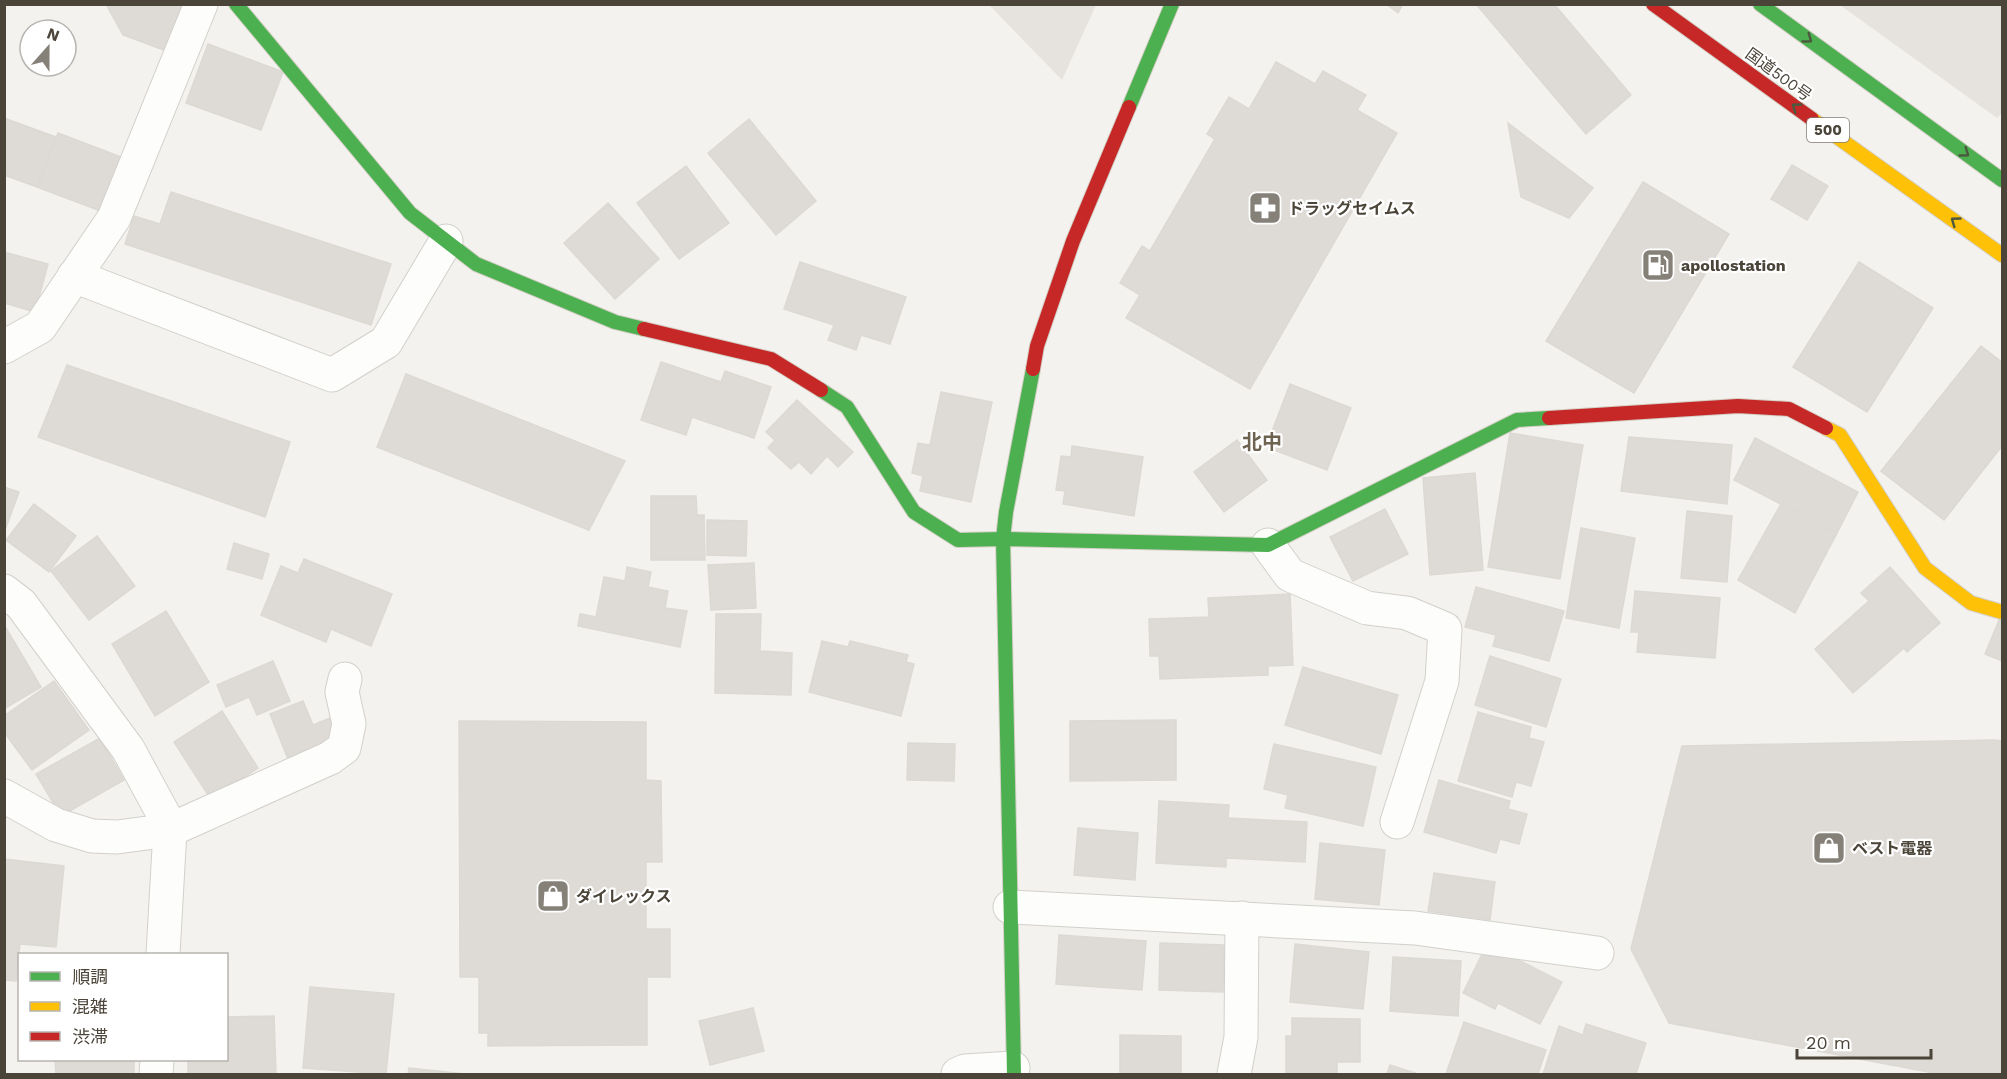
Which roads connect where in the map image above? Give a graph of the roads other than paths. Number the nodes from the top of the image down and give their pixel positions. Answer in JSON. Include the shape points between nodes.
{"nodes":[{"id":1,"x":201,"y":4,"type":"edge"},
{"id":2,"x":236,"y":4,"type":"edge"},
{"id":3,"x":1172,"y":4,"type":"edge"},
{"id":4,"x":1653,"y":4,"type":"edge"},
{"id":5,"x":1760,"y":4,"type":"edge"},
{"id":6,"x":2002,"y":180,"type":"edge"},
{"id":7,"x":446,"y":241,"type":"junction"},
{"id":8,"x":2002,"y":255,"type":"edge"},
{"id":9,"x":74,"y":276,"type":"junction"},
{"id":10,"x":4,"y":347,"type":"edge"},
{"id":11,"x":1003,"y":539,"type":"junction"},
{"id":12,"x":1268,"y":545,"type":"junction"},
{"id":13,"x":4,"y":591,"type":"edge"},
{"id":14,"x":2002,"y":612,"type":"edge"},
{"id":15,"x":345,"y":679,"type":"dead end"},
{"id":16,"x":4,"y":796,"type":"edge"},
{"id":17,"x":1397,"y":822,"type":"dead end"},
{"id":18,"x":170,"y":830,"type":"junction"},
{"id":19,"x":1010,"y":907,"type":"junction"},
{"id":20,"x":1242,"y":918,"type":"junction"},
{"id":21,"x":163,"y":953,"type":"edge"},
{"id":22,"x":1597,"y":953,"type":"dead end"},
{"id":23,"x":1014,"y":1071,"type":"edge"},
{"id":24,"x":958,"y":1074,"type":"edge"},
{"id":25,"x":1234,"y":1074,"type":"edge"}],
"edges":[{"from":1,"to":9,"type":"street","via":[[114,218]]},
{"from":2,"to":7,"type":"main road","via":[[410,213]]},
{"from":3,"to":11,"type":"main road","via":[[1073,240],[1037,346]]},
{"from":8,"to":4,"type":"main road","name":"国道500号","number":"500","one_way":true},
{"from":5,"to":6,"type":"main road","one_way":true},
{"from":7,"to":9,"type":"street","via":[[386,342],[332,375]]},
{"from":7,"to":11,"type":"main road","via":[[476,264],[615,322],[771,359],[848,407],[914,512],[958,540]]},
{"from":9,"to":10,"type":"street","via":[[40,327]]},
{"from":11,"to":12,"type":"main road"},
{"from":11,"to":19,"type":"main road"},
{"from":12,"to":14,"type":"main road","via":[[1517,420],[1738,406],[1789,409],[1840,435],[1925,568],[1971,603]]},
{"from":12,"to":17,"type":"street","via":[[1290,574],[1367,608],[1407,613],[1445,629],[1442,681]]},
{"from":13,"to":18,"type":"street","via":[[21,604],[128,749]]},
{"from":15,"to":18,"type":"street","via":[[342,692],[350,724],[344,748],[330,758]]},
{"from":16,"to":18,"type":"street","via":[[56,825],[92,836]]},
{"from":18,"to":21,"type":"street"},
{"from":19,"to":20,"type":"street"},
{"from":19,"to":23,"type":"main road"},
{"from":20,"to":22,"type":"street","via":[[1415,928]]},
{"from":20,"to":25,"type":"street","via":[[1241,1037]]},
{"from":23,"to":24,"type":"street"}]}
